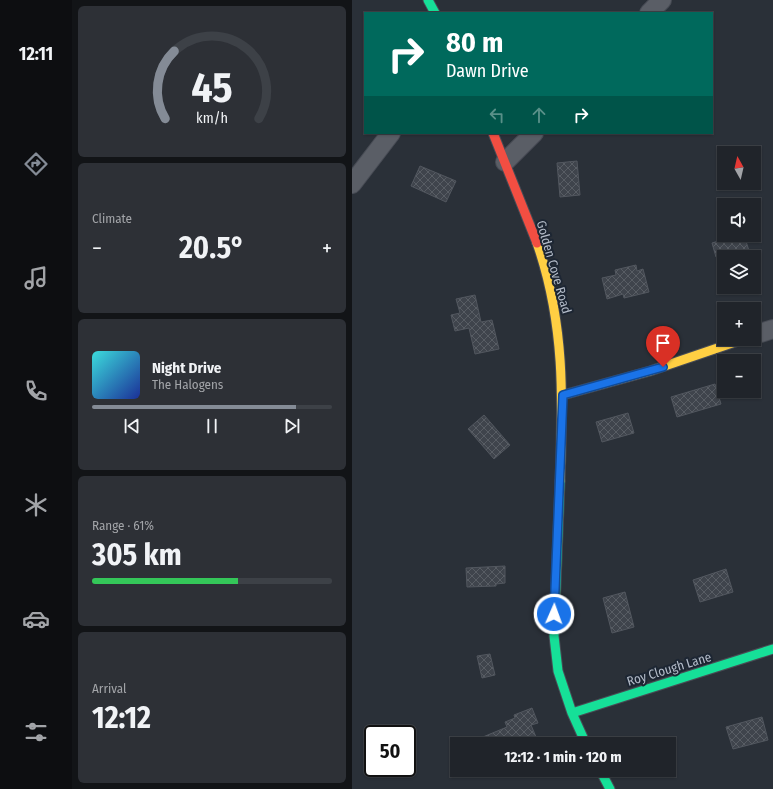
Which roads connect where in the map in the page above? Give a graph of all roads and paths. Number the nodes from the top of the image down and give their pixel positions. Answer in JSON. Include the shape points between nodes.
{"nodes":[{"id":1,"x":428,"y":0,"type":"edge"},
{"id":2,"x":662,"y":0,"type":"edge"},
{"id":3,"x":434,"y":12,"type":"edge"},
{"id":4,"x":650,"y":12,"type":"edge"},
{"id":5,"x":390,"y":134,"type":"edge"},
{"id":6,"x":493,"y":134,"type":"edge"},
{"id":7,"x":533,"y":134,"type":"edge"},
{"id":8,"x":505,"y":162,"type":"junction"},
{"id":9,"x":352,"y":184,"type":"edge"},
{"id":10,"x":773,"y":329,"type":"edge"},
{"id":11,"x":761,"y":333,"type":"edge"},
{"id":12,"x":723,"y":346,"type":"edge"},
{"id":13,"x":563,"y":395,"type":"junction"},
{"id":14,"x":773,"y":649,"type":"edge"},
{"id":15,"x":572,"y":713,"type":"junction"},
{"id":16,"x":583,"y":737,"type":"edge"},
{"id":17,"x":604,"y":777,"type":"edge"},
{"id":18,"x":610,"y":789,"type":"edge"}],
"edges":[{"from":1,"to":3,"type":"main road"},
{"from":2,"to":4,"type":"street"},
{"from":5,"to":9,"type":"street"},
{"from":6,"to":8,"type":"main road","name":"Golden Cove Road"},
{"from":7,"to":8,"type":"street"},
{"from":8,"to":13,"type":"main road","name":"Golden Cove Road","via":[[533,234],[549,286],[562,358]]},
{"from":10,"to":11,"type":"street"},
{"from":12,"to":13,"type":"main road","via":[[650,371]]},
{"from":13,"to":15,"type":"main road","name":"Golden Cove Road","via":[[554,636],[558,671]]},
{"from":14,"to":15,"type":"main road","name":"Roy Clough Lane"},
{"from":15,"to":16,"type":"main road","name":"Golden Cove Road"},
{"from":17,"to":18,"type":"main road"}]}
